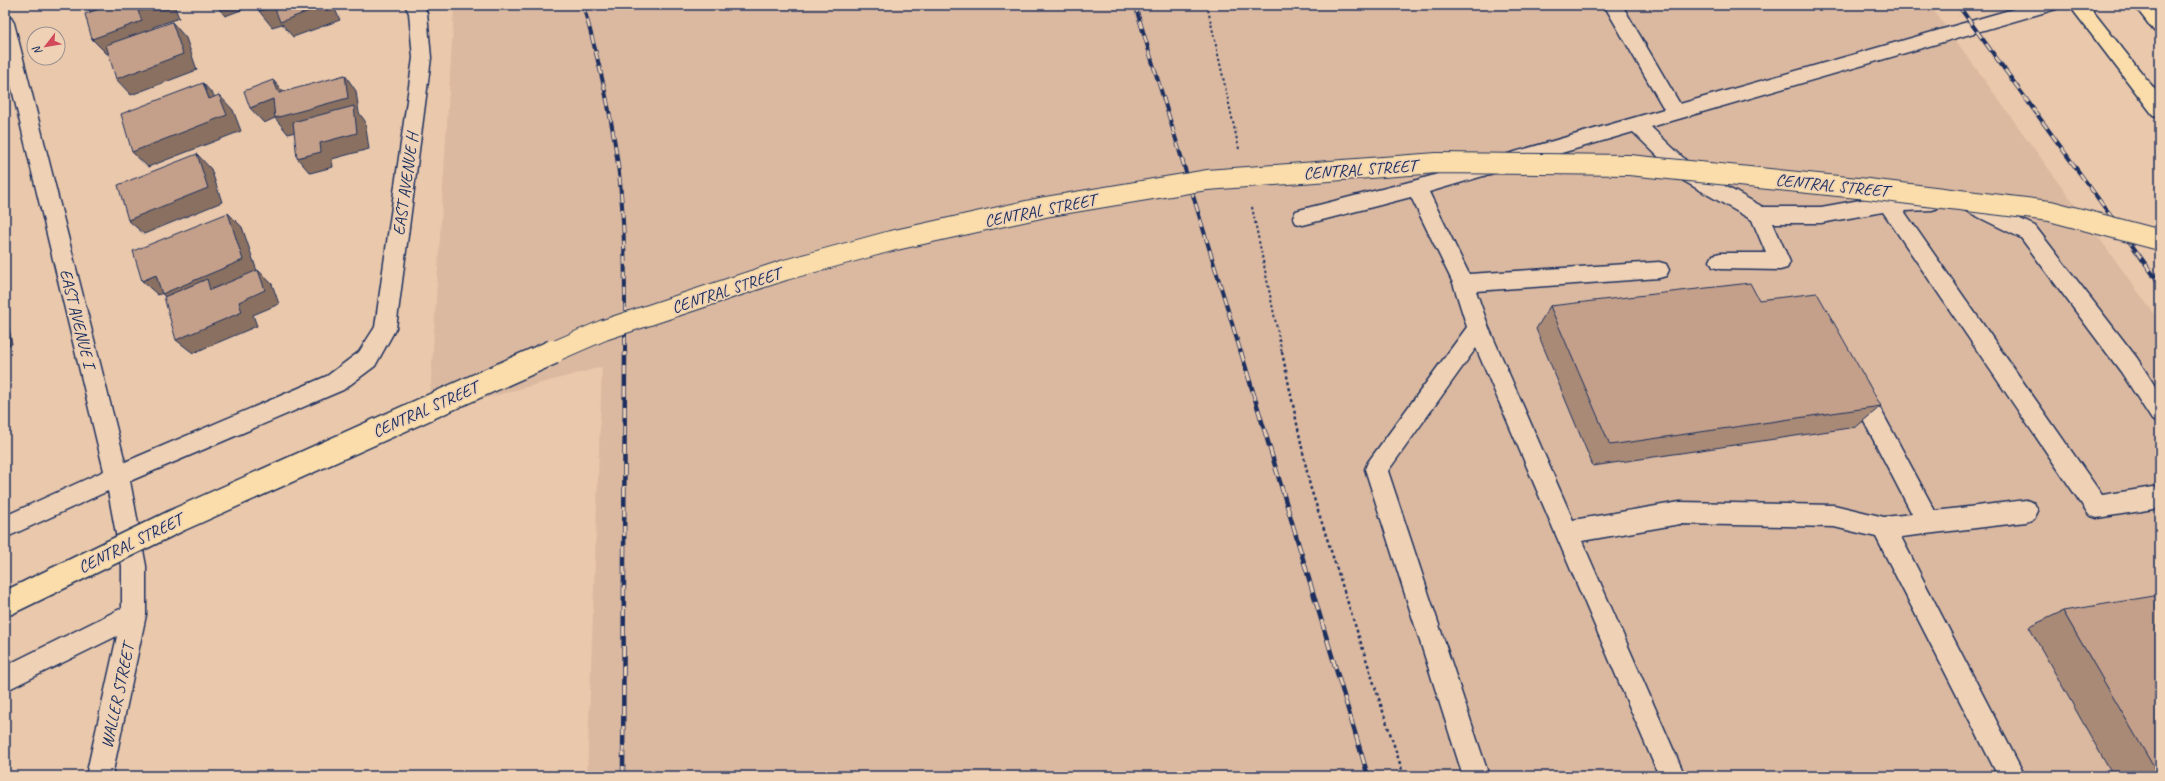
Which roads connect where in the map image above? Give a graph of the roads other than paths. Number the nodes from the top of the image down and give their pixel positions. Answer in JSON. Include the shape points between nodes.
{"nodes":[{"id":1,"x":414,"y":5,"type":"edge"},
{"id":2,"x":1613,"y":5,"type":"edge"},
{"id":3,"x":2050,"y":5,"type":"edge"},
{"id":4,"x":2078,"y":5,"type":"edge"},
{"id":5,"x":2144,"y":5,"type":"edge"},
{"id":6,"x":5,"y":23,"type":"edge"},
{"id":7,"x":2160,"y":26,"type":"edge"},
{"id":8,"x":2160,"y":110,"type":"edge"},
{"id":9,"x":1675,"y":112,"type":"junction"},
{"id":10,"x":1636,"y":124,"type":"junction"},
{"id":11,"x":1417,"y":188,"type":"junction"},
{"id":12,"x":1888,"y":203,"type":"junction"},
{"id":13,"x":1760,"y":215,"type":"junction"},
{"id":14,"x":1303,"y":217,"type":"dead end"},
{"id":15,"x":2160,"y":240,"type":"edge"},
{"id":16,"x":1720,"y":261,"type":"dead end"},
{"id":17,"x":1659,"y":270,"type":"dead end"},
{"id":18,"x":1463,"y":283,"type":"junction"},
{"id":19,"x":1478,"y":328,"type":"junction"},
{"id":20,"x":1848,"y":370,"type":"edge"},
{"id":21,"x":2160,"y":413,"type":"edge"},
{"id":22,"x":117,"y":476,"type":"junction"},
{"id":23,"x":2160,"y":497,"type":"edge"},
{"id":24,"x":2026,"y":511,"type":"dead end"},
{"id":25,"x":1929,"y":524,"type":"junction"},
{"id":26,"x":5,"y":528,"type":"edge"},
{"id":27,"x":1884,"y":528,"type":"junction"},
{"id":28,"x":1568,"y":532,"type":"junction"},
{"id":29,"x":5,"y":604,"type":"edge"},
{"id":30,"x":134,"y":615,"type":"junction"},
{"id":31,"x":5,"y":679,"type":"edge"},
{"id":32,"x":99,"y":776,"type":"edge"},
{"id":33,"x":1476,"y":776,"type":"edge"},
{"id":34,"x":1672,"y":776,"type":"edge"},
{"id":35,"x":2012,"y":776,"type":"edge"}],
"edges":[{"from":1,"to":22,"type":"street","name":"EAST AVENUE H","via":[[418,13],[422,58],[385,328],[366,359],[335,383]]},
{"from":2,"to":9,"type":"street"},
{"from":3,"to":9,"type":"street","name":"CENTRAL STREET"},
{"from":4,"to":8,"type":"main road"},
{"from":5,"to":7,"type":"main road"},
{"from":6,"to":22,"type":"street","name":"EAST AVENUE I"},
{"from":9,"to":10,"type":"street","name":"CENTRAL STREET"},
{"from":10,"to":11,"type":"street","name":"CENTRAL STREET"},
{"from":10,"to":13,"type":"street","via":[[1689,175]]},
{"from":11,"to":14,"type":"street","name":"CENTRAL STREET"},
{"from":11,"to":18,"type":"street"},
{"from":12,"to":13,"type":"street","via":[[1821,215]]},
{"from":12,"to":21,"type":"street","via":[[1969,202],[2028,232],[2129,365]]},
{"from":12,"to":23,"type":"street","via":[[2097,507]]},
{"from":13,"to":16,"type":"street","via":[[1780,262]]},
{"from":15,"to":29,"type":"main road","name":"CENTRAL STREET","bridge":true,"via":[[2050,211],[1868,189],[1629,165],[1437,163],[1207,180],[1045,207],[891,241],[786,270],[604,330],[180,519]]},
{"from":17,"to":18,"type":"street"},
{"from":18,"to":19,"type":"street"},
{"from":19,"to":28,"type":"street"},
{"from":19,"to":33,"type":"street","via":[[1376,469]]},
{"from":20,"to":25,"type":"street"},
{"from":22,"to":26,"type":"street"},
{"from":22,"to":30,"type":"street","name":"EAST AVENUE I","via":[[134,566]]},
{"from":24,"to":25,"type":"street"},
{"from":25,"to":27,"type":"street"},
{"from":27,"to":28,"type":"street","via":[[1834,516],[1680,513]]},
{"from":27,"to":35,"type":"street"},
{"from":28,"to":34,"type":"street"},
{"from":30,"to":31,"type":"street"},
{"from":30,"to":32,"type":"street","name":"WALLER STREET"}]}
